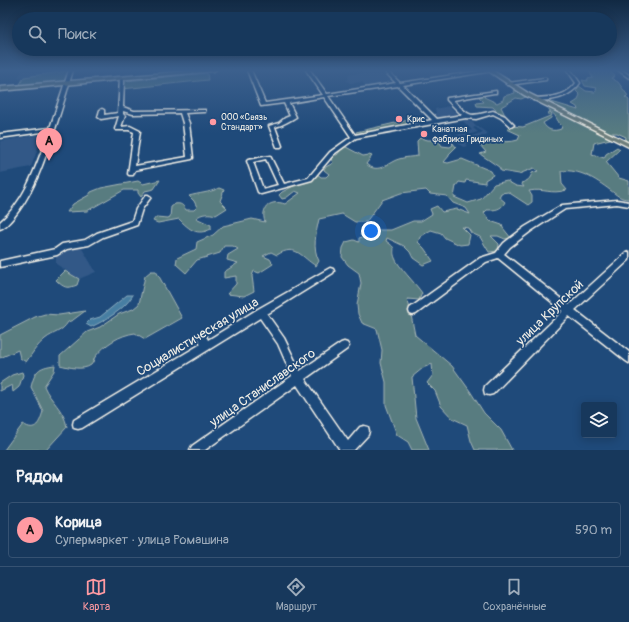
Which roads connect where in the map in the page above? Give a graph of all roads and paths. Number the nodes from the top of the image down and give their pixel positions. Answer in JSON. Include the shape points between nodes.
{"nodes":[{"id":1,"x":65,"y":91,"type":"edge"},
{"id":2,"x":121,"y":91,"type":"edge"},
{"id":3,"x":257,"y":91,"type":"edge"},
{"id":4,"x":323,"y":91,"type":"edge"},
{"id":5,"x":357,"y":91,"type":"edge"},
{"id":6,"x":407,"y":91,"type":"edge"},
{"id":7,"x":521,"y":91,"type":"edge"},
{"id":8,"x":572,"y":91,"type":"edge"},
{"id":9,"x":494,"y":92,"type":"dead end"},
{"id":10,"x":326,"y":96,"type":"junction"},
{"id":11,"x":535,"y":99,"type":"junction"},
{"id":12,"x":286,"y":102,"type":"junction"},
{"id":13,"x":102,"y":110,"type":"dead end"},
{"id":14,"x":120,"y":111,"type":"junction"},
{"id":15,"x":203,"y":111,"type":"dead end"},
{"id":16,"x":182,"y":112,"type":"junction"},
{"id":17,"x":466,"y":116,"type":"junction"},
{"id":18,"x":436,"y":121,"type":"junction"},
{"id":19,"x":511,"y":125,"type":"dead end"},
{"id":20,"x":53,"y":129,"type":"junction"},
{"id":21,"x":0,"y":136,"type":"edge"},
{"id":22,"x":354,"y":137,"type":"junction"},
{"id":23,"x":629,"y":145,"type":"edge"},
{"id":24,"x":279,"y":146,"type":"dead end"},
{"id":25,"x":132,"y":168,"type":"junction"},
{"id":26,"x":131,"y":174,"type":"dead end"},
{"id":27,"x":282,"y":186,"type":"junction"},
{"id":28,"x":148,"y":197,"type":"dead end"},
{"id":29,"x":629,"y":204,"type":"edge"},
{"id":30,"x":0,"y":226,"type":"edge"},
{"id":31,"x":499,"y":255,"type":"junction"},
{"id":32,"x":629,"y":256,"type":"edge"},
{"id":33,"x":0,"y":264,"type":"edge"},
{"id":34,"x":330,"y":271,"type":"dead end"},
{"id":35,"x":413,"y":311,"type":"dead end"},
{"id":36,"x":568,"y":311,"type":"junction"},
{"id":37,"x":261,"y":312,"type":"junction"},
{"id":38,"x":344,"y":346,"type":"dead end"},
{"id":39,"x":629,"y":358,"type":"edge"},
{"id":40,"x":298,"y":378,"type":"junction"},
{"id":41,"x":489,"y":390,"type":"dead end"},
{"id":42,"x":78,"y":424,"type":"dead end"},
{"id":43,"x":364,"y":431,"type":"dead end"},
{"id":44,"x":196,"y":450,"type":"edge"},
{"id":45,"x":347,"y":450,"type":"edge"}],
"edges":[{"from":1,"to":20,"type":"street"},
{"from":2,"to":14,"type":"street"},
{"from":3,"to":12,"type":"street","via":[[263,105]]},
{"from":4,"to":10,"type":"street"},
{"from":5,"to":10,"type":"street"},
{"from":6,"to":18,"type":"street"},
{"from":7,"to":11,"type":"main road"},
{"from":8,"to":11,"type":"street","via":[[557,97]]},
{"from":9,"to":17,"type":"street","via":[[449,100]]},
{"from":10,"to":12,"type":"street"},
{"from":10,"to":22,"type":"street"},
{"from":11,"to":23,"type":"main road"},
{"from":12,"to":24,"type":"street","via":[[294,117],[272,126]]},
{"from":13,"to":14,"type":"street","via":[[101,117]]},
{"from":14,"to":16,"type":"street"},
{"from":14,"to":25,"type":"street","via":[[122,116],[118,129],[130,128],[137,131]]},
{"from":15,"to":16,"type":"street"},
{"from":16,"to":25,"type":"street","via":[[186,123],[190,158]]},
{"from":17,"to":18,"type":"street"},
{"from":17,"to":19,"type":"street","via":[[476,117],[494,112]]},
{"from":18,"to":22,"type":"street"},
{"from":20,"to":21,"type":"street"},
{"from":20,"to":30,"type":"street","via":[[30,189]]},
{"from":22,"to":27,"type":"street","via":[[332,153],[310,179]]},
{"from":25,"to":26,"type":"street"},
{"from":27,"to":27,"type":"street","via":[[261,192],[250,161],[268,157]]},
{"from":28,"to":33,"type":"street","via":[[139,208],[135,223],[100,235],[86,243],[65,246],[57,252]]},
{"from":29,"to":31,"type":"street","via":[[617,202],[564,207],[528,229],[507,245]]},
{"from":31,"to":35,"type":"street","via":[[483,260]]},
{"from":31,"to":36,"type":"street"},
{"from":32,"to":36,"type":"street","name":"улица Крупской"},
{"from":34,"to":37,"type":"street","name":"Социалистическая улица"},
{"from":36,"to":39,"type":"street"},
{"from":36,"to":41,"type":"street","name":"улица Крупской"},
{"from":37,"to":40,"type":"street","via":[[282,341]]},
{"from":37,"to":42,"type":"street","name":"Социалистическая улица","via":[[204,341]]},
{"from":38,"to":40,"type":"street","name":"улица Станиславского"},
{"from":40,"to":44,"type":"street","name":"улица Станиславского"},
{"from":40,"to":45,"type":"street"},
{"from":43,"to":45,"type":"street"}]}
